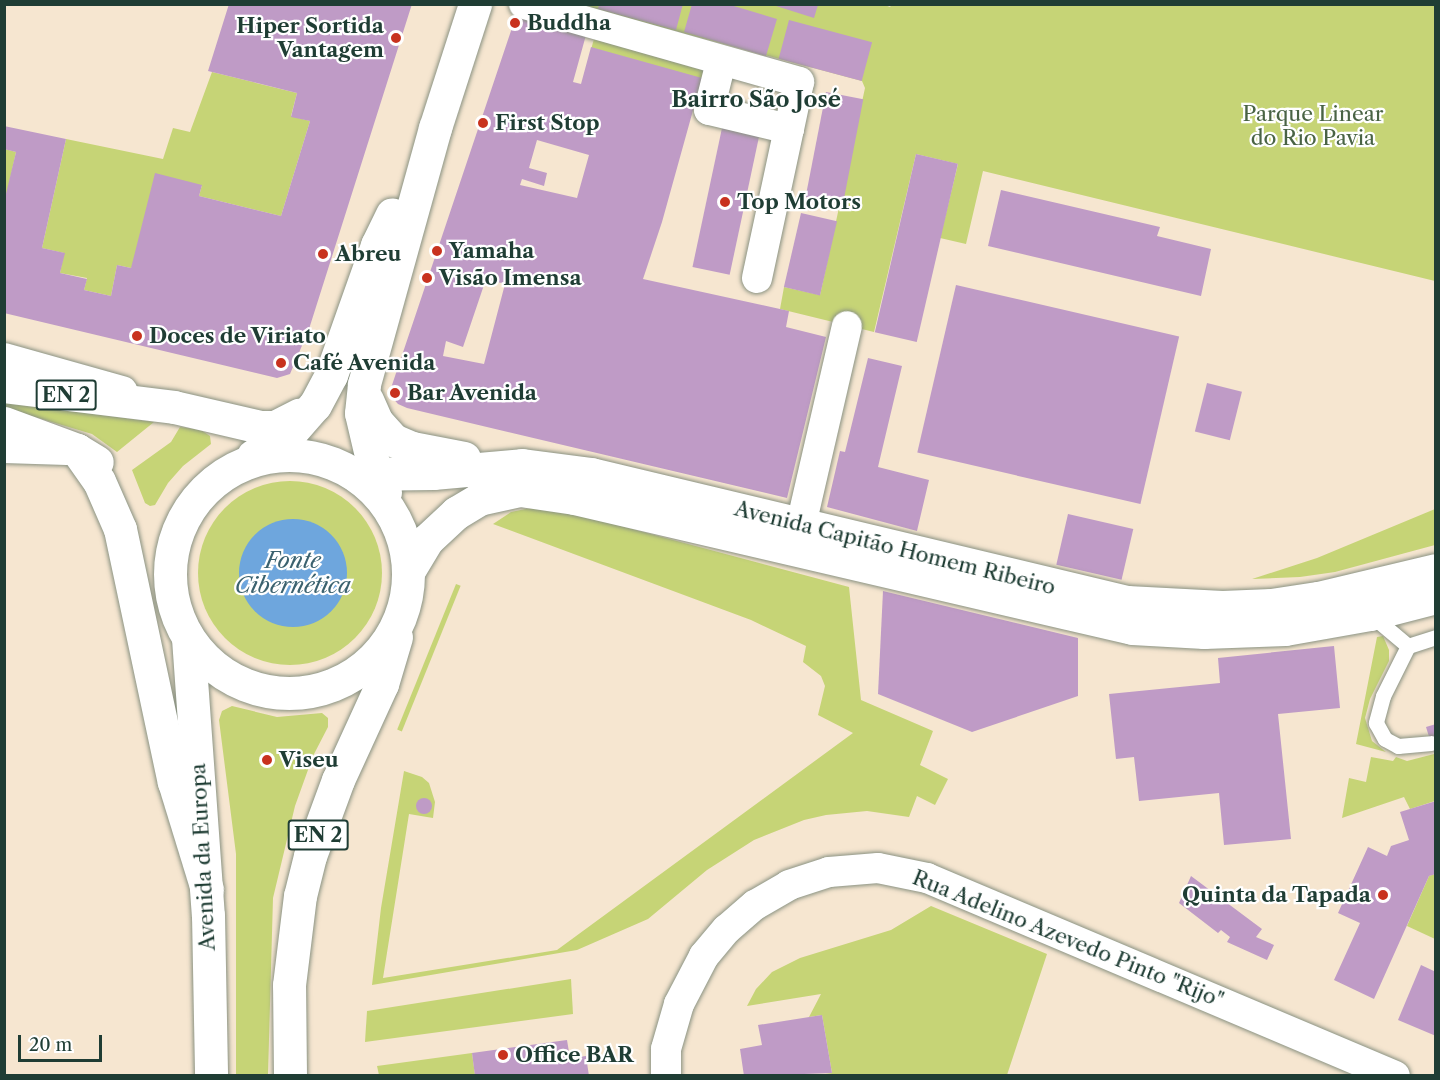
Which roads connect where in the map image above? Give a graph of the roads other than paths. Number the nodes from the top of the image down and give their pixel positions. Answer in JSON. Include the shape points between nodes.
{"nodes":[{"id":1,"x":475,"y":4,"type":"edge"},
{"id":2,"x":524,"y":4,"type":"edge"},
{"id":3,"x":722,"y":62,"type":"junction"},
{"id":4,"x":435,"y":128,"type":"junction"},
{"id":5,"x":789,"y":129,"type":"junction"},
{"id":6,"x":757,"y":278,"type":"dead end"},
{"id":7,"x":847,"y":326,"type":"dead end"},
{"id":8,"x":4,"y":358,"type":"edge"},
{"id":9,"x":364,"y":384,"type":"junction"},
{"id":10,"x":4,"y":386,"type":"edge"},
{"id":11,"x":315,"y":405,"type":"junction"},
{"id":12,"x":188,"y":411,"type":"junction"},
{"id":13,"x":4,"y":423,"type":"edge"},
{"id":14,"x":4,"y":448,"type":"edge"},
{"id":15,"x":77,"y":450,"type":"junction"},
{"id":16,"x":273,"y":451,"type":"junction"},
{"id":17,"x":522,"y":465,"type":"junction"},
{"id":18,"x":366,"y":474,"type":"junction"},
{"id":19,"x":801,"y":525,"type":"junction"},
{"id":20,"x":409,"y":570,"type":"junction"},
{"id":21,"x":1436,"y":570,"type":"edge"},
{"id":22,"x":1436,"y":597,"type":"edge"},
{"id":23,"x":172,"y":600,"type":"junction"},
{"id":24,"x":404,"y":608,"type":"junction"},
{"id":25,"x":1370,"y":614,"type":"junction"},
{"id":26,"x":188,"y":638,"type":"junction"},
{"id":27,"x":1436,"y":638,"type":"edge"},
{"id":28,"x":1408,"y":646,"type":"junction"},
{"id":29,"x":1431,"y":743,"type":"dead end"},
{"id":30,"x":207,"y":889,"type":"junction"},
{"id":31,"x":211,"y":1076,"type":"edge"},
{"id":32,"x":290,"y":1076,"type":"edge"},
{"id":33,"x":666,"y":1076,"type":"edge"},
{"id":34,"x":1395,"y":1076,"type":"edge"}],
"edges":[{"from":1,"to":4,"type":"main road"},
{"from":2,"to":3,"type":"street"},
{"from":3,"to":5,"type":"street","via":[[799,82]]},
{"from":3,"to":5,"type":"street","via":[[709,110]]},
{"from":4,"to":9,"type":"main road"},
{"from":4,"to":11,"type":"main road","via":[[377,245],[344,343]]},
{"from":5,"to":6,"type":"street"},
{"from":7,"to":19,"type":"street"},
{"from":8,"to":12,"type":"street"},
{"from":9,"to":17,"type":"main road","via":[[368,405],[393,440],[428,452]]},
{"from":9,"to":18,"type":"main road","via":[[361,413]]},
{"from":10,"to":12,"type":"main road","number":"EN 2"},
{"from":11,"to":12,"type":"main road","number":"EN 2","via":[[275,427]]},
{"from":11,"to":16,"type":"main road"},
{"from":12,"to":16,"type":"main road","via":[[249,435]]},
{"from":13,"to":15,"type":"main road","number":"EN 2"},
{"from":14,"to":15,"type":"street"},
{"from":15,"to":23,"type":"main road","via":[[110,473],[121,489]]},
{"from":15,"to":30,"type":"main road","via":[[99,481],[120,529],[174,782]]},
{"from":16,"to":18,"type":"main road","via":[[319,458]]},
{"from":16,"to":23,"type":"main road","via":[[239,465],[205,488],[181,521],[170,560]]},
{"from":17,"to":18,"type":"main road","name":"Avenida Capitão Homem Ribeiro"},
{"from":17,"to":19,"type":"main road","name":"Avenida Capitão Homem Ribeiro","via":[[591,474]]},
{"from":18,"to":20,"type":"main road","via":[[401,533]]},
{"from":19,"to":21,"type":"main road","name":"Avenida Capitão Homem Ribeiro","via":[[1127,602],[1177,606],[1295,601]]},
{"from":20,"to":24,"type":"main road"},
{"from":20,"to":25,"type":"main road","name":"Avenida Capitão Homem Ribeiro","via":[[427,540],[456,513],[478,499],[520,490],[574,498],[1132,628],[1213,633],[1285,629]]},
{"from":22,"to":25,"type":"main road","name":"Avenida Capitão Homem Ribeiro"},
{"from":23,"to":26,"type":"main road"},
{"from":24,"to":26,"type":"main road","via":[[388,642],[361,670],[327,688],[289,694],[251,688],[215,668]]},
{"from":24,"to":32,"type":"main road","number":"EN 2","via":[[382,684],[338,780],[300,896],[289,985]]},
{"from":25,"to":28,"type":"lane"},
{"from":26,"to":30,"type":"main road","name":"Avenida da Europa"},
{"from":27,"to":28,"type":"lane"},
{"from":28,"to":29,"type":"lane","via":[[1383,696],[1376,723],[1385,739],[1398,746]]},
{"from":30,"to":31,"type":"main road","name":"Avenida da Europa"},
{"from":33,"to":34,"type":"street","name":"Rua Adelino Azevedo Pinto \"Rijo\"","via":[[666,1050],[679,1004],[704,956],[727,929],[755,904],[789,885],[829,872],[879,868],[927,878]]}]}
